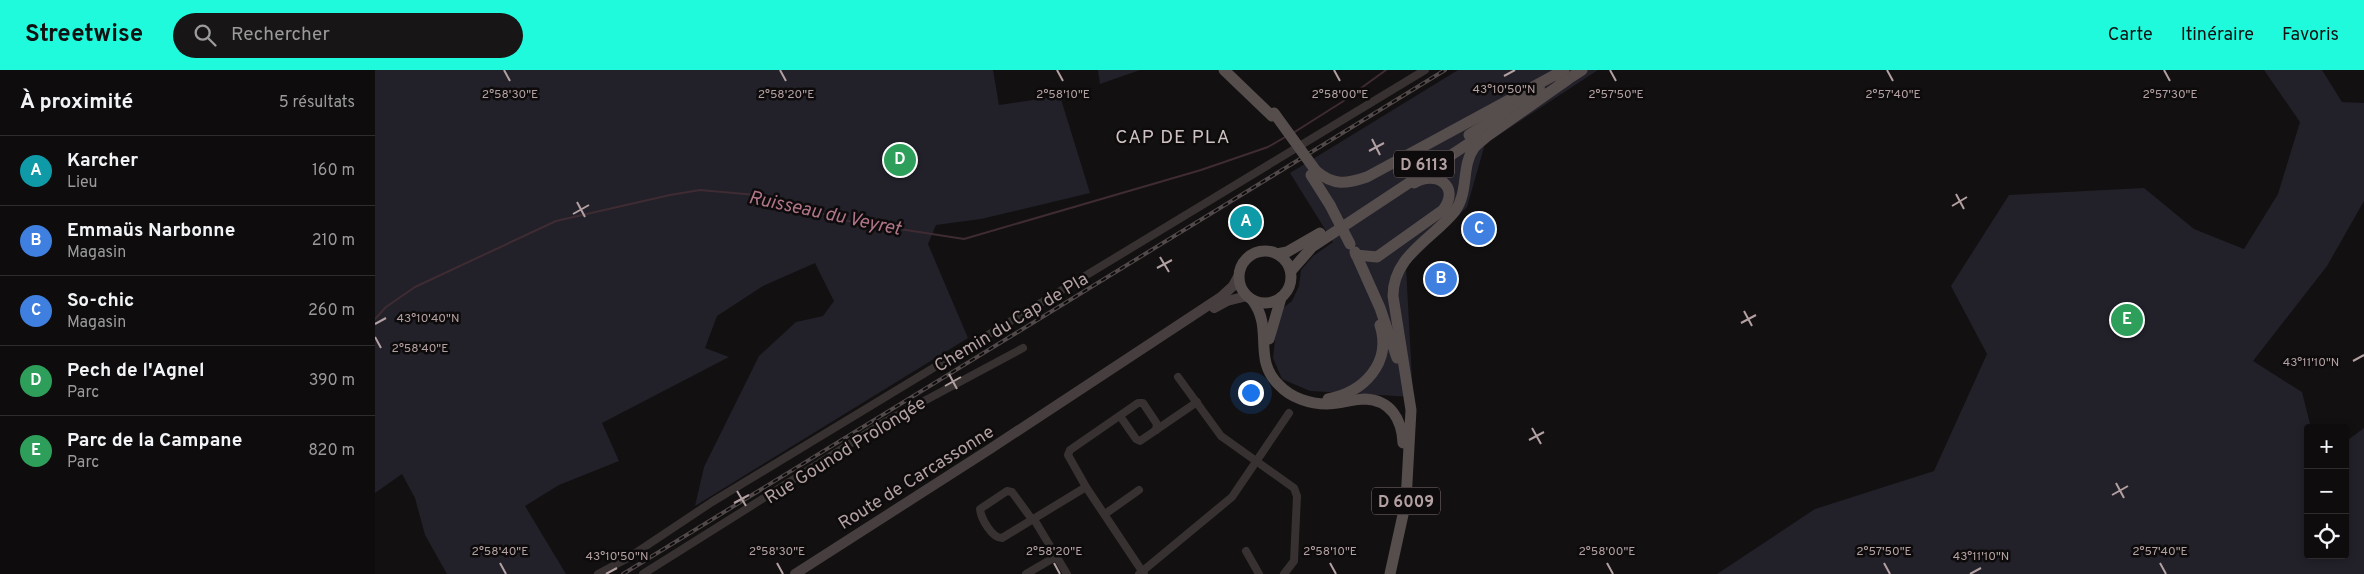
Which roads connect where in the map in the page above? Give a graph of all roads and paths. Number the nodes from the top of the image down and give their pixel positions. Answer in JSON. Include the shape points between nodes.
{"nodes":[{"id":1,"x":1224,"y":70,"type":"edge"},
{"id":2,"x":1233,"y":70,"type":"edge"},
{"id":3,"x":1425,"y":70,"type":"edge"},
{"id":4,"x":1582,"y":70,"type":"edge"},
{"id":5,"x":1567,"y":73,"type":"edge"},
{"id":6,"x":1273,"y":114,"type":"junction"},
{"id":7,"x":1314,"y":173,"type":"junction"},
{"id":8,"x":1348,"y":222,"type":"junction"},
{"id":9,"x":1277,"y":254,"type":"junction"},
{"id":10,"x":1356,"y":255,"type":"junction"},
{"id":11,"x":1291,"y":271,"type":"junction"},
{"id":12,"x":1239,"y":275,"type":"junction"},
{"id":13,"x":1250,"y":298,"type":"junction"},
{"id":14,"x":1281,"y":298,"type":"junction"},
{"id":15,"x":1023,"y":348,"type":"dead end"},
{"id":16,"x":1268,"y":368,"type":"junction"},
{"id":17,"x":1178,"y":377,"type":"dead end"},
{"id":18,"x":1197,"y":402,"type":"junction"},
{"id":19,"x":1309,"y":402,"type":"junction"},
{"id":20,"x":1054,"y":408,"type":"junction"},
{"id":21,"x":1289,"y":414,"type":"dead end"},
{"id":22,"x":1120,"y":416,"type":"junction"},
{"id":23,"x":1156,"y":430,"type":"junction"},
{"id":24,"x":1409,"y":435,"type":"junction"},
{"id":25,"x":1256,"y":460,"type":"junction"},
{"id":26,"x":1087,"y":487,"type":"junction"},
{"id":27,"x":1139,"y":490,"type":"dead end"},
{"id":28,"x":1105,"y":514,"type":"junction"},
{"id":29,"x":1033,"y":520,"type":"junction"},
{"id":30,"x":1246,"y":551,"type":"dead end"},
{"id":31,"x":1057,"y":556,"type":"junction"},
{"id":32,"x":1391,"y":570,"type":"edge"},
{"id":33,"x":1142,"y":573,"type":"edge"},
{"id":34,"x":598,"y":574,"type":"edge"},
{"id":35,"x":643,"y":574,"type":"edge"},
{"id":36,"x":795,"y":574,"type":"edge"},
{"id":37,"x":1025,"y":574,"type":"edge"},
{"id":38,"x":1067,"y":574,"type":"edge"},
{"id":39,"x":1259,"y":574,"type":"edge"},
{"id":40,"x":1284,"y":574,"type":"edge"}],
"edges":[{"from":1,"to":6,"type":"main road","number":"D 6009"},
{"from":2,"to":6,"type":"main road","number":"D 6009","via":[[1252,87]]},
{"from":3,"to":34,"type":"street","name":"Chemin du Cap de Pla"},
{"from":4,"to":5,"type":"main road","number":"D 6113"},
{"from":5,"to":7,"type":"main road","via":[[1367,177],[1343,184]]},
{"from":5,"to":8,"type":"main road","number":"D 6113"},
{"from":5,"to":9,"type":"main road","number":"D 6113","via":[[1315,236]]},
{"from":5,"to":24,"type":"main road","via":[[1474,148],[1456,210],[1397,272],[1393,296],[1411,410]]},
{"from":6,"to":7,"type":"main road","number":"D 6009","bridge":true},
{"from":7,"to":10,"type":"main road","number":"D 6009","bridge":true},
{"from":8,"to":10,"type":"main road","via":[[1420,180],[1437,179],[1444,182],[1449,190],[1448,203],[1443,210],[1398,243],[1377,257]]},
{"from":8,"to":11,"type":"main road","number":"D 6113","via":[[1312,247]]},
{"from":9,"to":11,"type":"main road"},
{"from":9,"to":12,"type":"main road","via":[[1269,251],[1255,253],[1243,263]]},
{"from":10,"to":19,"type":"main road","via":[[1381,330],[1382,356],[1375,371],[1360,386],[1334,398]]},
{"from":10,"to":24,"type":"main road","number":"D 6009","via":[[1395,349]]},
{"from":11,"to":14,"type":"main road","via":[[1291,285]]},
{"from":12,"to":13,"type":"main road","via":[[1239,283]]},
{"from":12,"to":20,"type":"main road","name":"Route de Carcassonne","via":[[1221,297]]},
{"from":13,"to":14,"type":"main road","via":[[1267,304]]},
{"from":13,"to":16,"type":"main road","via":[[1263,319],[1263,352]]},
{"from":13,"to":20,"type":"main road","name":"Route de Carcassonne","via":[[1221,304]]},
{"from":14,"to":16,"type":"main road","via":[[1270,332]]},
{"from":15,"to":35,"type":"street","name":"Rue Gounod Prolongée","via":[[883,424]]},
{"from":16,"to":19,"type":"main road","via":[[1287,392]]},
{"from":17,"to":18,"type":"street"},
{"from":18,"to":23,"type":"street"},
{"from":18,"to":25,"type":"street","via":[[1221,436]]},
{"from":19,"to":32,"type":"main road","via":[[1372,401],[1390,409],[1398,418],[1402,434],[1402,484]]},
{"from":20,"to":36,"type":"main road","name":"Route de Carcassonne"},
{"from":21,"to":25,"type":"street"},
{"from":22,"to":23,"type":"street","via":[[1140,441]]},
{"from":22,"to":23,"type":"street","via":[[1138,402],[1143,403],[1157,424]]},
{"from":22,"to":26,"type":"street","via":[[1069,450],[1068,456]]},
{"from":24,"to":32,"type":"main road","number":"D 6009","via":[[1406,501]]},
{"from":25,"to":33,"type":"street","via":[[1232,496]]},
{"from":25,"to":40,"type":"street","via":[[1289,483],[1297,496],[1294,561]]},
{"from":26,"to":28,"type":"street"},
{"from":26,"to":29,"type":"street"},
{"from":27,"to":28,"type":"street"},
{"from":28,"to":33,"type":"street"},
{"from":29,"to":29,"type":"street","via":[[1013,492],[1007,491],[980,509],[980,514],[997,538]]},
{"from":29,"to":31,"type":"street"},
{"from":30,"to":39,"type":"street"},
{"from":31,"to":37,"type":"street"},
{"from":31,"to":38,"type":"street"}]}
